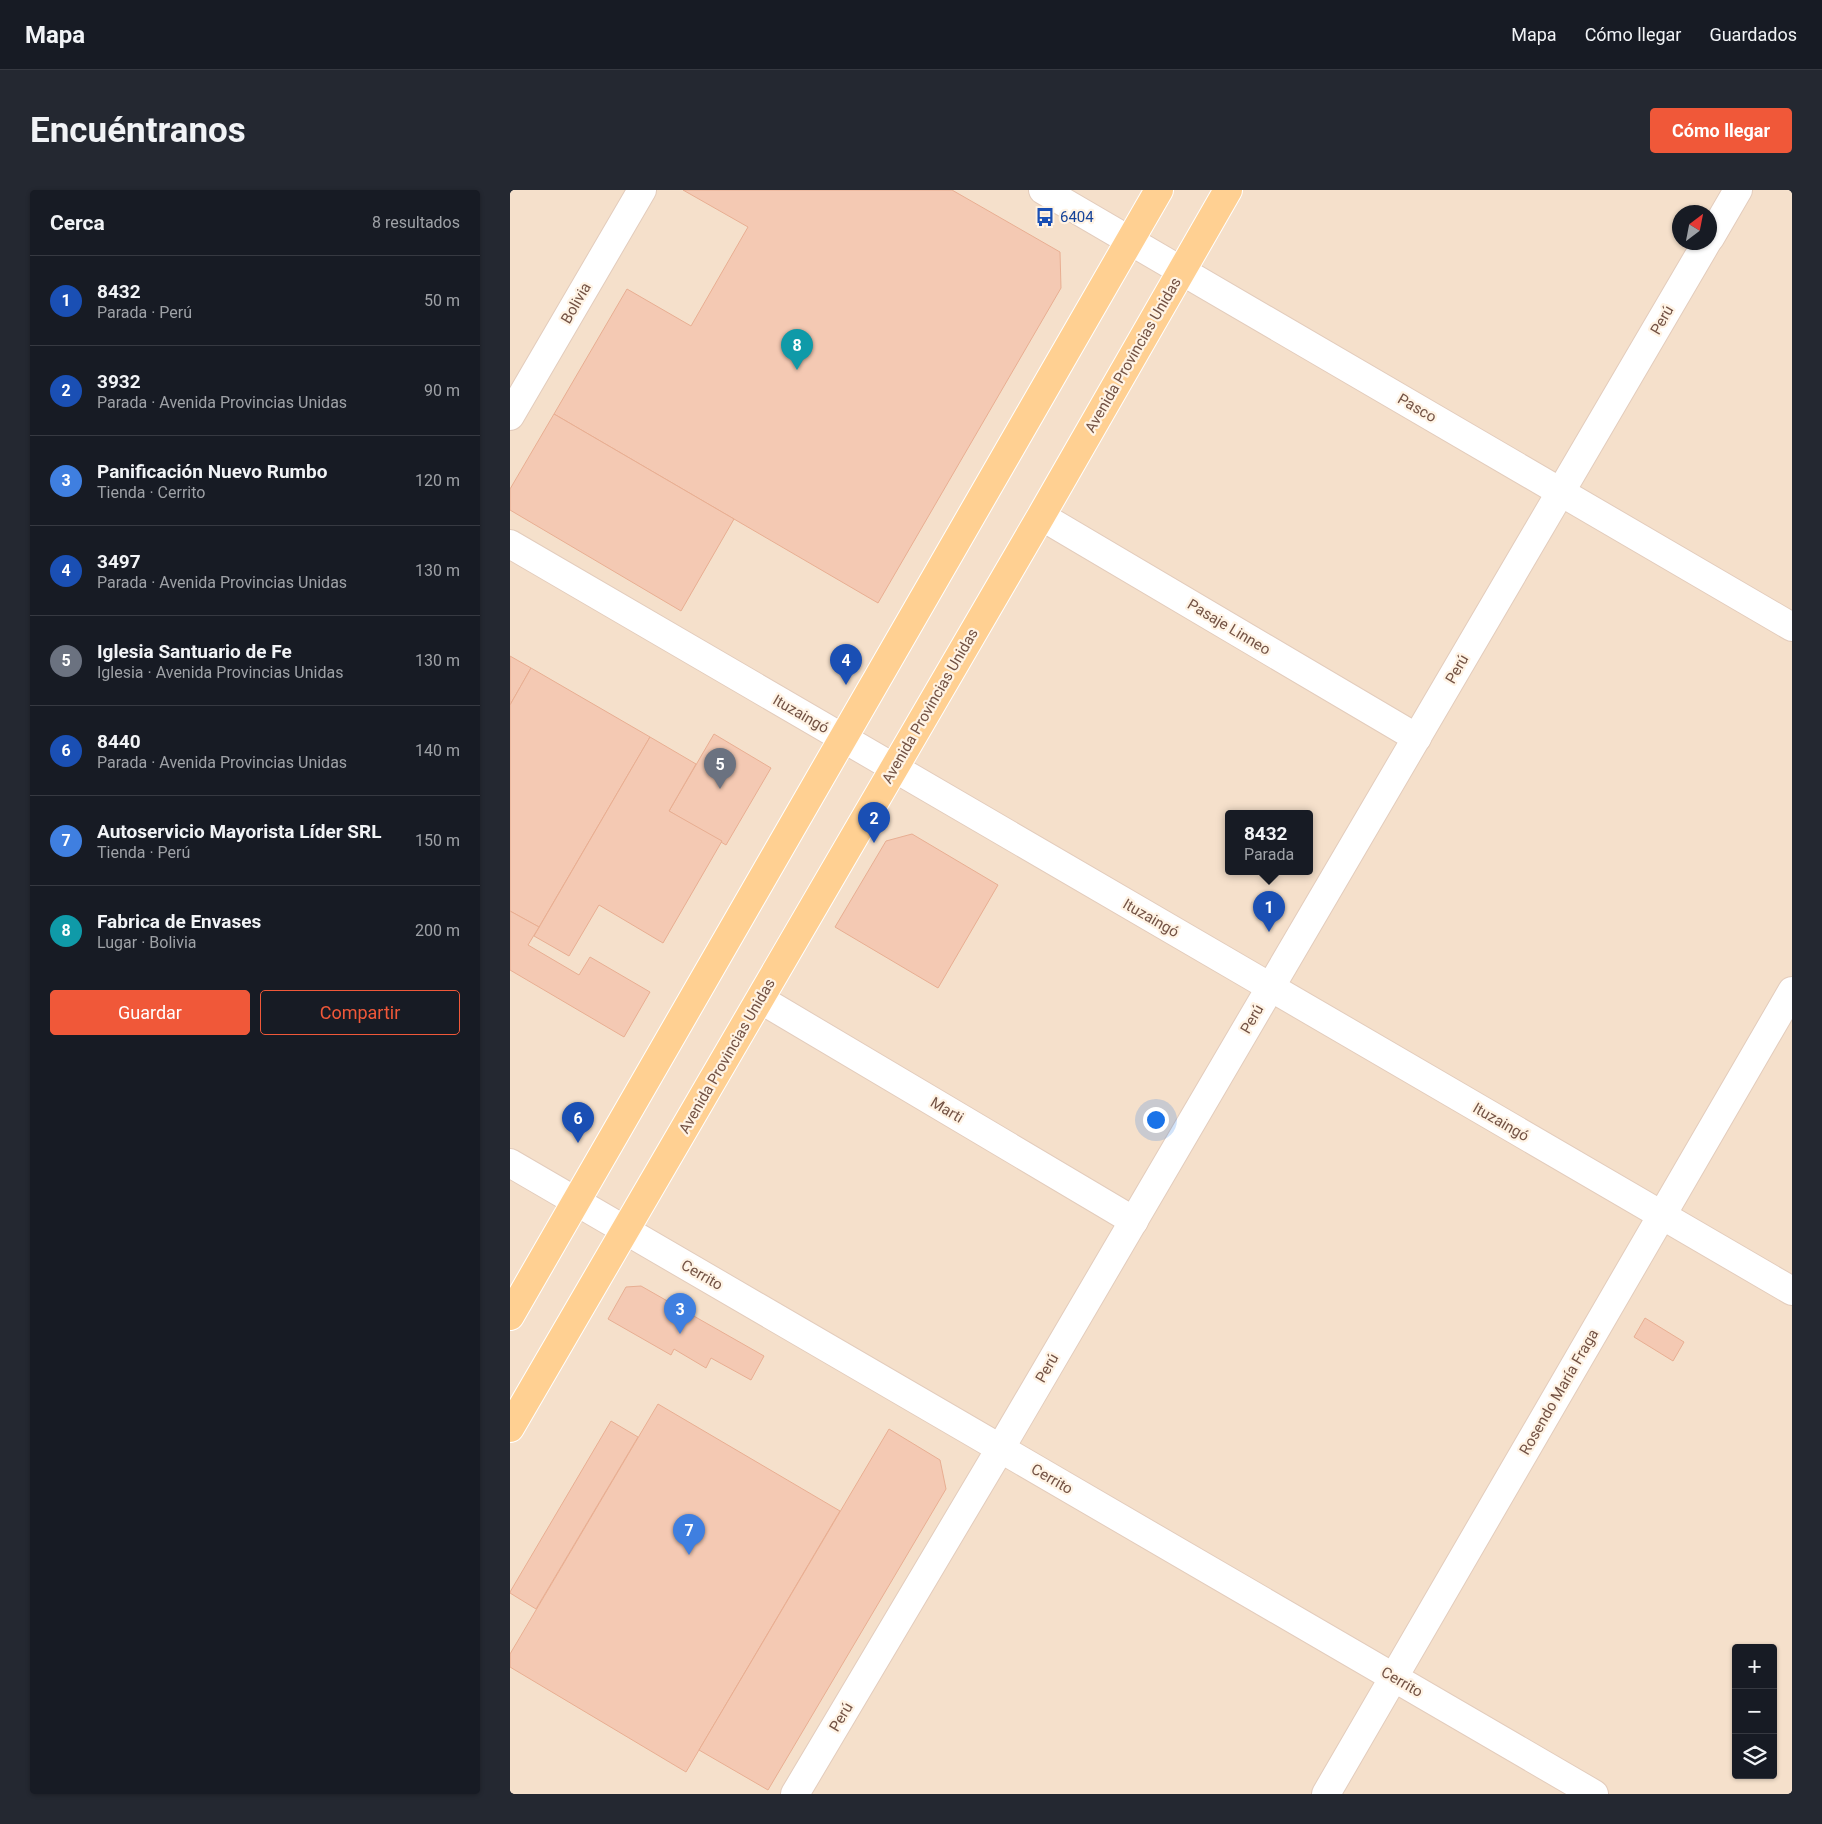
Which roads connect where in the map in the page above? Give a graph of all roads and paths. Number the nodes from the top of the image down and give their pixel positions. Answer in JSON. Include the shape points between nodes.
{"nodes":[{"id":1,"x":642,"y":190,"type":"edge"},
{"id":2,"x":1042,"y":190,"type":"edge"},
{"id":3,"x":1160,"y":190,"type":"edge"},
{"id":4,"x":1228,"y":190,"type":"edge"},
{"id":5,"x":1738,"y":190,"type":"edge"},
{"id":6,"x":1717,"y":226,"type":"edge"},
{"id":7,"x":1130,"y":241,"type":"junction"},
{"id":8,"x":1702,"y":250,"type":"edge"},
{"id":9,"x":1182,"y":271,"type":"junction"},
{"id":10,"x":510,"y":416,"type":"edge"},
{"id":11,"x":1561,"y":492,"type":"junction"},
{"id":12,"x":1041,"y":516,"type":"junction"},
{"id":13,"x":510,"y":544,"type":"edge"},
{"id":14,"x":1792,"y":627,"type":"edge"},
{"id":15,"x":1416,"y":738,"type":"junction"},
{"id":16,"x":843,"y":739,"type":"junction"},
{"id":17,"x":894,"y":768,"type":"junction"},
{"id":18,"x":1271,"y":987,"type":"junction"},
{"id":19,"x":1792,"y":991,"type":"edge"},
{"id":20,"x":760,"y":998,"type":"junction"},
{"id":21,"x":510,"y":1163,"type":"edge"},
{"id":22,"x":576,"y":1202,"type":"junction"},
{"id":23,"x":1662,"y":1215,"type":"junction"},
{"id":24,"x":1134,"y":1221,"type":"junction"},
{"id":25,"x":626,"y":1230,"type":"junction"},
{"id":26,"x":1792,"y":1291,"type":"edge"},
{"id":27,"x":510,"y":1316,"type":"edge"},
{"id":28,"x":510,"y":1428,"type":"edge"},
{"id":29,"x":1000,"y":1449,"type":"junction"},
{"id":30,"x":1393,"y":1677,"type":"junction"},
{"id":31,"x":795,"y":1794,"type":"edge"},
{"id":32,"x":1326,"y":1794,"type":"edge"},
{"id":33,"x":1594,"y":1794,"type":"edge"}],
"edges":[{"from":1,"to":10,"type":"street","name":"Bolivia"},
{"from":2,"to":7,"type":"street","name":"Pasco"},
{"from":3,"to":7,"type":"main road"},
{"from":4,"to":9,"type":"main road","name":"Avenida Provincias Unidas"},
{"from":5,"to":6,"type":"street"},
{"from":7,"to":9,"type":"street","name":"Pasco"},
{"from":7,"to":16,"type":"main road"},
{"from":8,"to":11,"type":"street","name":"Perú"},
{"from":9,"to":11,"type":"street","name":"Pasco"},
{"from":9,"to":12,"type":"main road","name":"Avenida Provincias Unidas"},
{"from":11,"to":14,"type":"street","name":"Pasco"},
{"from":11,"to":15,"type":"street","name":"Perú"},
{"from":12,"to":15,"type":"street","name":"Pasaje Linneo"},
{"from":12,"to":17,"type":"main road","name":"Avenida Provincias Unidas"},
{"from":13,"to":16,"type":"street","name":"Ituzaingó"},
{"from":15,"to":18,"type":"street","name":"Perú"},
{"from":16,"to":17,"type":"street","name":"Ituzaingó"},
{"from":16,"to":22,"type":"main road"},
{"from":17,"to":18,"type":"street","name":"Ituzaingó"},
{"from":17,"to":20,"type":"main road","name":"Avenida Provincias Unidas"},
{"from":18,"to":23,"type":"street","name":"Ituzaingó"},
{"from":18,"to":24,"type":"street","name":"Perú"},
{"from":19,"to":23,"type":"street","name":"Rosendo María Fraga"},
{"from":20,"to":24,"type":"street","name":"Marti"},
{"from":20,"to":25,"type":"main road","name":"Avenida Provincias Unidas"},
{"from":21,"to":22,"type":"street","name":"Cerrito"},
{"from":22,"to":25,"type":"street","name":"Cerrito"},
{"from":22,"to":27,"type":"main road"},
{"from":23,"to":26,"type":"street","name":"Ituzaingó"},
{"from":23,"to":30,"type":"street","name":"Rosendo María Fraga"},
{"from":24,"to":29,"type":"street","name":"Perú"},
{"from":25,"to":28,"type":"main road","name":"Avenida Provincias Unidas"},
{"from":25,"to":29,"type":"street","name":"Cerrito"},
{"from":29,"to":30,"type":"street","name":"Cerrito"},
{"from":29,"to":31,"type":"street","name":"Perú"},
{"from":30,"to":32,"type":"street","name":"Rosendo María Fraga"},
{"from":30,"to":33,"type":"street","name":"Cerrito"}]}
